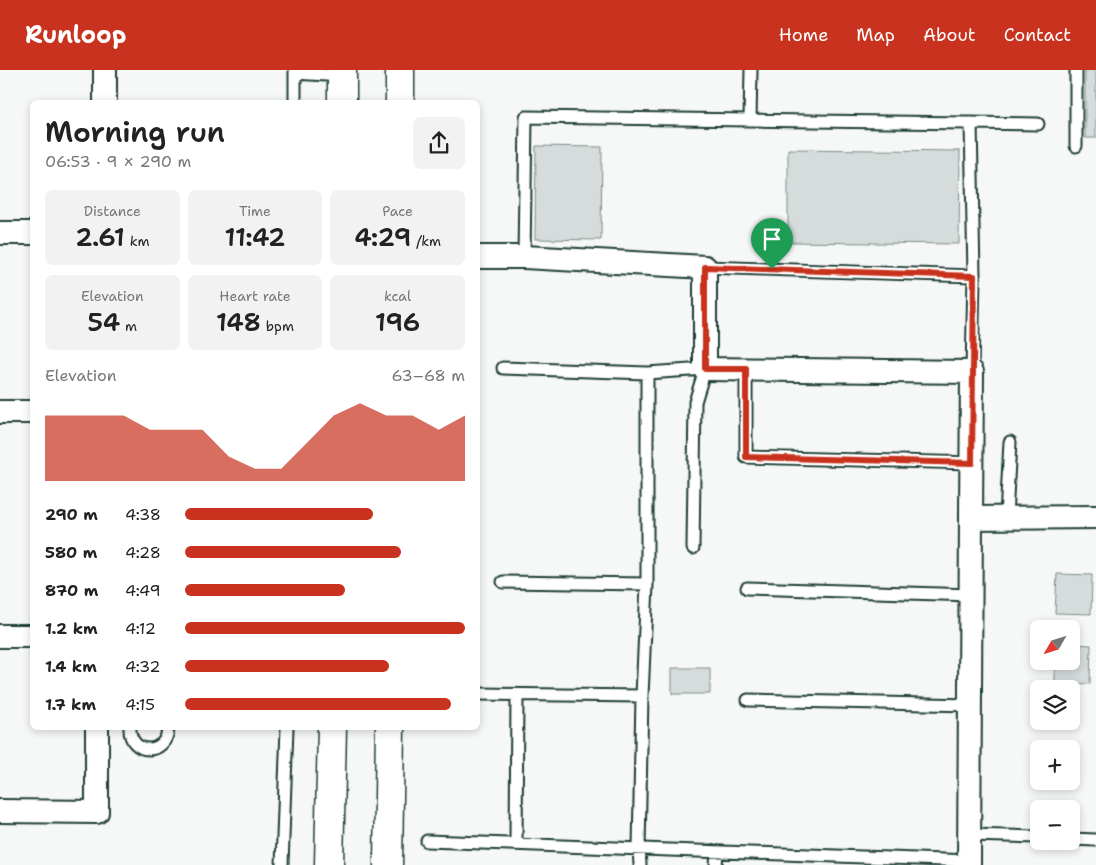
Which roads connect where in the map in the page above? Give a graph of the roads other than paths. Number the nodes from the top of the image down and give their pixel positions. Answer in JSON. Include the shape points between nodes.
{"nodes":[{"id":1,"x":105,"y":70,"type":"edge"},
{"id":2,"x":400,"y":70,"type":"edge"},
{"id":3,"x":751,"y":70,"type":"edge"},
{"id":4,"x":1076,"y":70,"type":"edge"},
{"id":5,"x":295,"y":72,"type":"edge"},
{"id":6,"x":342,"y":83,"type":"edge"},
{"id":7,"x":105,"y":100,"type":"edge"},
{"id":8,"x":295,"y":100,"type":"edge"},
{"id":9,"x":400,"y":100,"type":"edge"},
{"id":10,"x":750,"y":120,"type":"junction"},
{"id":11,"x":971,"y":123,"type":"junction"},
{"id":12,"x":1038,"y":124,"type":"dead end"},
{"id":13,"x":1076,"y":146,"type":"dead end"},
{"id":14,"x":30,"y":233,"type":"edge"},
{"id":15,"x":0,"y":234,"type":"edge"},
{"id":16,"x":480,"y":257,"type":"edge"},
{"id":17,"x":524,"y":257,"type":"junction"},
{"id":18,"x":705,"y":267,"type":"junction"},
{"id":19,"x":974,"y":276,"type":"junction"},
{"id":20,"x":503,"y":368,"type":"dead end"},
{"id":21,"x":705,"y":369,"type":"junction"},
{"id":22,"x":746,"y":369,"type":"junction"},
{"id":23,"x":972,"y":372,"type":"junction"},
{"id":24,"x":647,"y":373,"type":"junction"},
{"id":25,"x":0,"y":412,"type":"edge"},
{"id":26,"x":30,"y":412,"type":"edge"},
{"id":27,"x":1010,"y":442,"type":"dead end"},
{"id":28,"x":972,"y":463,"type":"junction"},
{"id":29,"x":1006,"y":517,"type":"junction"},
{"id":30,"x":1096,"y":517,"type":"edge"},
{"id":31,"x":971,"y":518,"type":"junction"},
{"id":32,"x":693,"y":548,"type":"dead end"},
{"id":33,"x":502,"y":582,"type":"dead end"},
{"id":34,"x":647,"y":584,"type":"junction"},
{"id":35,"x":747,"y":588,"type":"dead end"},
{"id":36,"x":972,"y":595,"type":"junction"},
{"id":37,"x":0,"y":636,"type":"edge"},
{"id":38,"x":30,"y":636,"type":"edge"},
{"id":39,"x":480,"y":694,"type":"edge"},
{"id":40,"x":517,"y":695,"type":"junction"},
{"id":41,"x":642,"y":696,"type":"junction"},
{"id":42,"x":748,"y":700,"type":"dead end"},
{"id":43,"x":971,"y":705,"type":"junction"},
{"id":44,"x":97,"y":730,"type":"edge"},
{"id":45,"x":168,"y":730,"type":"edge"},
{"id":46,"x":287,"y":730,"type":"edge"},
{"id":47,"x":332,"y":730,"type":"edge"},
{"id":48,"x":390,"y":730,"type":"edge"},
{"id":49,"x":127,"y":731,"type":"edge"},
{"id":50,"x":0,"y":811,"type":"edge"},
{"id":51,"x":970,"y":835,"type":"junction"},
{"id":52,"x":1030,"y":837,"type":"edge"},
{"id":53,"x":1080,"y":839,"type":"edge"},
{"id":54,"x":1096,"y":840,"type":"edge"},
{"id":55,"x":427,"y":841,"type":"dead end"},
{"id":56,"x":516,"y":844,"type":"junction"},
{"id":57,"x":638,"y":849,"type":"junction"},
{"id":58,"x":717,"y":852,"type":"junction"},
{"id":59,"x":969,"y":863,"type":"edge"},
{"id":60,"x":282,"y":865,"type":"edge"},
{"id":61,"x":329,"y":865,"type":"edge"},
{"id":62,"x":388,"y":865,"type":"edge"},
{"id":63,"x":640,"y":865,"type":"edge"},
{"id":64,"x":716,"y":865,"type":"edge"}],
"edges":[{"from":1,"to":7,"type":"street"},
{"from":2,"to":9,"type":"main road"},
{"from":3,"to":10,"type":"lane"},
{"from":4,"to":13,"type":"lane"},
{"from":5,"to":6,"type":"lane"},
{"from":5,"to":8,"type":"lane"},
{"from":10,"to":11,"type":"lane"},
{"from":10,"to":17,"type":"lane","via":[[526,117]]},
{"from":11,"to":12,"type":"lane"},
{"from":11,"to":19,"type":"lane"},
{"from":14,"to":15,"type":"street"},
{"from":16,"to":17,"type":"street"},
{"from":17,"to":18,"type":"street"},
{"from":18,"to":19,"type":"lane"},
{"from":18,"to":21,"type":"street"},
{"from":19,"to":23,"type":"lane"},
{"from":20,"to":24,"type":"lane"},
{"from":21,"to":22,"type":"street"},
{"from":21,"to":24,"type":"lane"},
{"from":21,"to":32,"type":"lane","via":[[695,402]]},
{"from":22,"to":23,"type":"street"},
{"from":22,"to":28,"type":"lane","via":[[746,457]]},
{"from":23,"to":28,"type":"street"},
{"from":24,"to":34,"type":"lane"},
{"from":25,"to":26,"type":"street"},
{"from":27,"to":29,"type":"lane"},
{"from":28,"to":31,"type":"street"},
{"from":29,"to":30,"type":"street"},
{"from":29,"to":31,"type":"street"},
{"from":31,"to":36,"type":"street"},
{"from":33,"to":34,"type":"lane"},
{"from":34,"to":41,"type":"lane"},
{"from":35,"to":36,"type":"lane"},
{"from":36,"to":43,"type":"street"},
{"from":37,"to":38,"type":"street"},
{"from":39,"to":40,"type":"lane"},
{"from":40,"to":41,"type":"lane"},
{"from":40,"to":56,"type":"lane"},
{"from":41,"to":57,"type":"lane"},
{"from":42,"to":43,"type":"lane"},
{"from":43,"to":51,"type":"street"},
{"from":44,"to":50,"type":"street","via":[[97,812]]},
{"from":45,"to":49,"type":"lane","via":[[163,743],[148,750],[134,742]]},
{"from":46,"to":60,"type":"lane"},
{"from":47,"to":61,"type":"main road"},
{"from":48,"to":62,"type":"main road"},
{"from":51,"to":52,"type":"lane"},
{"from":51,"to":59,"type":"street"},
{"from":53,"to":54,"type":"lane"},
{"from":55,"to":56,"type":"lane"},
{"from":56,"to":57,"type":"lane"},
{"from":57,"to":58,"type":"lane"},
{"from":57,"to":63,"type":"lane"},
{"from":58,"to":59,"type":"lane"},
{"from":58,"to":64,"type":"lane"}]}
